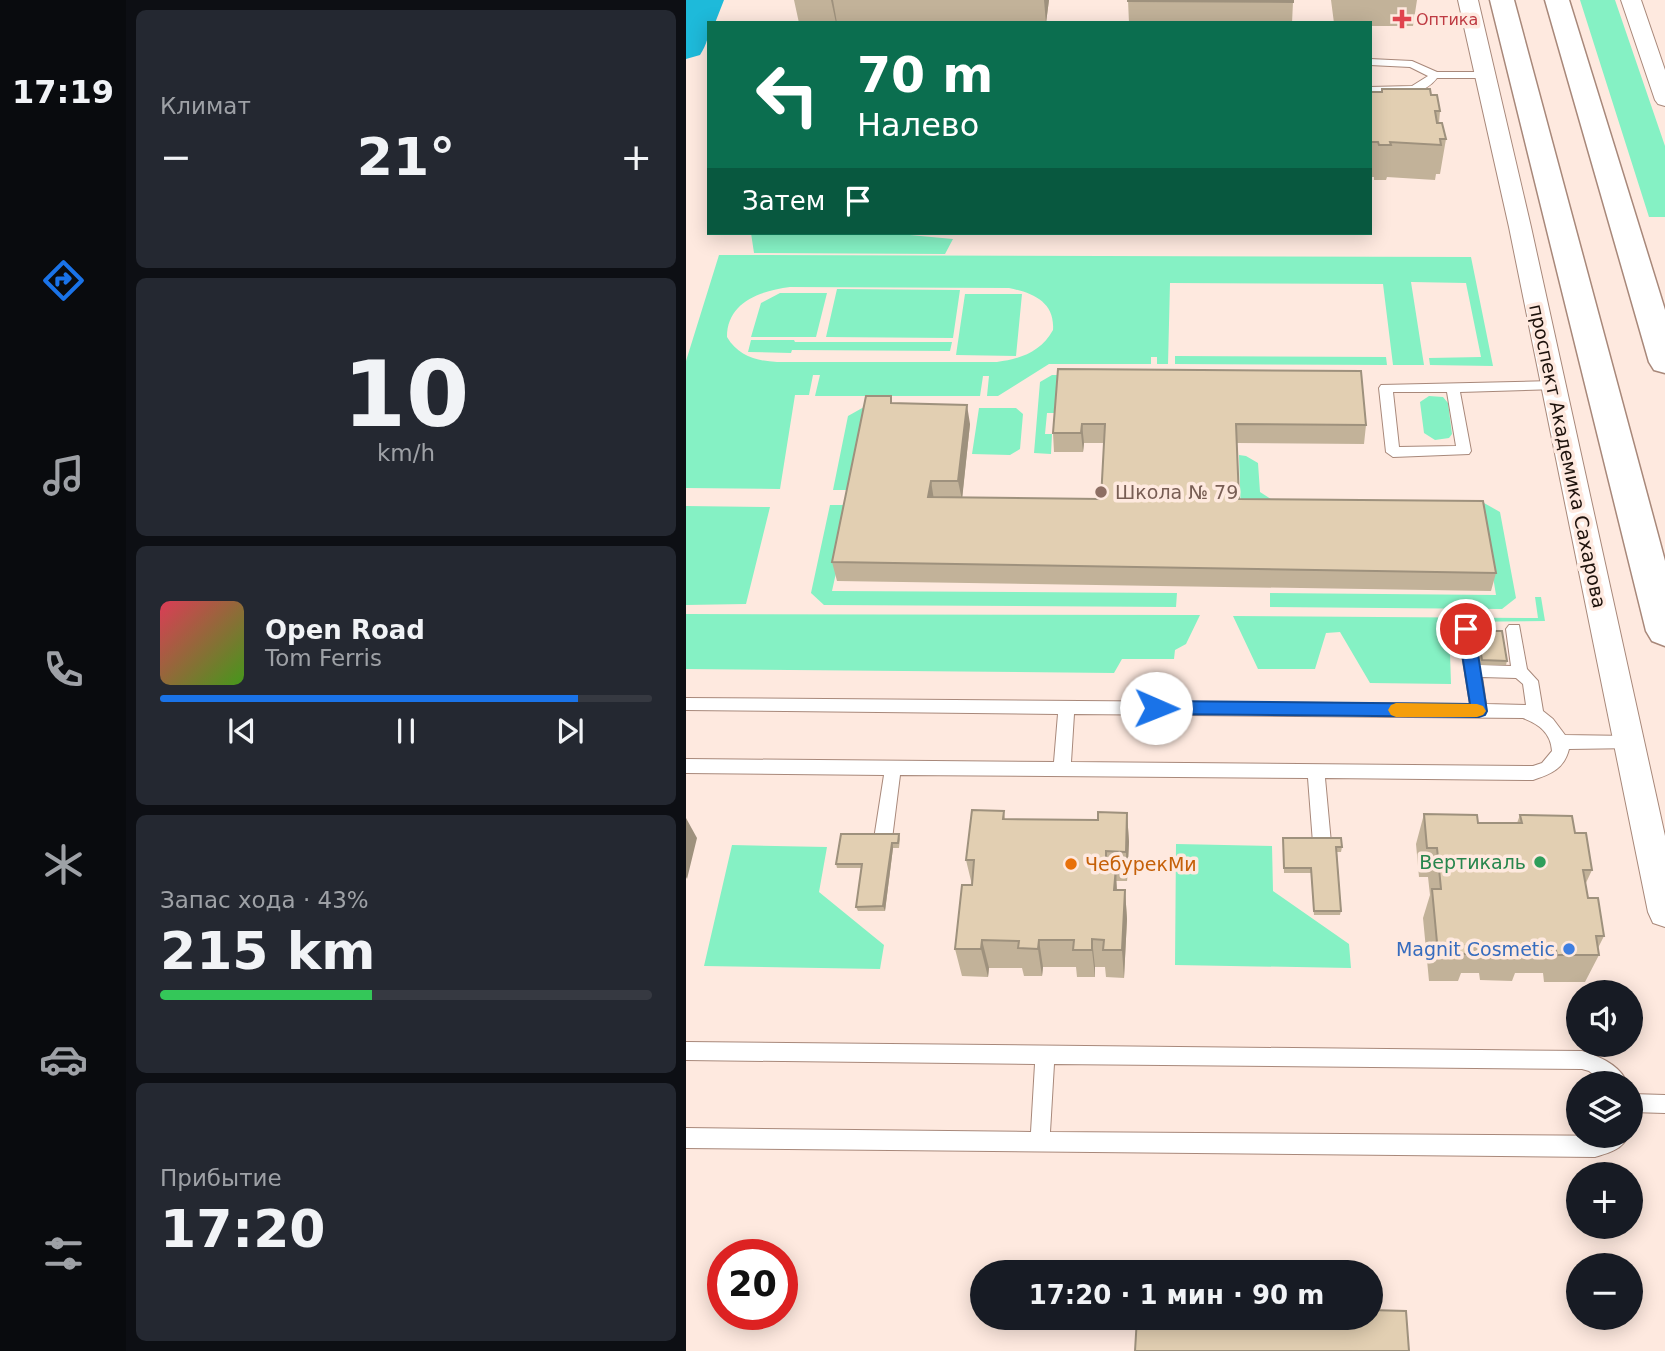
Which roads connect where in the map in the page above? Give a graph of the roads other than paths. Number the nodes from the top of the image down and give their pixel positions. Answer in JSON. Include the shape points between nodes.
{"nodes":[{"id":1,"x":1468,"y":0,"type":"edge"},
{"id":2,"x":1502,"y":0,"type":"edge"},
{"id":3,"x":1557,"y":0,"type":"edge"},
{"id":4,"x":1631,"y":0,"type":"edge"},
{"id":5,"x":1372,"y":62,"type":"edge"},
{"id":6,"x":1434,"y":75,"type":"junction"},
{"id":7,"x":1485,"y":75,"type":"junction"},
{"id":8,"x":1372,"y":90,"type":"edge"},
{"id":9,"x":1665,"y":100,"type":"edge"},
{"id":10,"x":1665,"y":362,"type":"edge"},
{"id":11,"x":1553,"y":386,"type":"junction"},
{"id":12,"x":1453,"y":387,"type":"junction"},
{"id":13,"x":1466,"y":629,"type":"dead end"},
{"id":14,"x":1514,"y":629,"type":"dead end"},
{"id":15,"x":1665,"y":631,"type":"edge"},
{"id":16,"x":1472,"y":671,"type":"junction"},
{"id":17,"x":1520,"y":672,"type":"junction"},
{"id":18,"x":686,"y":704,"type":"edge"},
{"id":19,"x":1066,"y":707,"type":"junction"},
{"id":20,"x":1479,"y":711,"type":"junction"},
{"id":21,"x":1535,"y":714,"type":"junction"},
{"id":22,"x":1561,"y":742,"type":"junction"},
{"id":23,"x":1629,"y":743,"type":"junction"},
{"id":24,"x":686,"y":766,"type":"edge"},
{"id":25,"x":893,"y":768,"type":"junction"},
{"id":26,"x":1062,"y":769,"type":"junction"},
{"id":27,"x":1316,"y":771,"type":"junction"},
{"id":28,"x":883,"y":839,"type":"edge"},
{"id":29,"x":1322,"y":843,"type":"edge"},
{"id":30,"x":1665,"y":912,"type":"edge"},
{"id":31,"x":686,"y":1051,"type":"edge"},
{"id":32,"x":1045,"y":1054,"type":"junction"},
{"id":33,"x":1603,"y":1071,"type":"edge"},
{"id":34,"x":1643,"y":1103,"type":"edge"},
{"id":35,"x":1665,"y":1104,"type":"edge"},
{"id":36,"x":686,"y":1138,"type":"edge"},
{"id":37,"x":1040,"y":1141,"type":"junction"},
{"id":38,"x":1566,"y":1147,"type":"edge"}],
"edges":[{"from":1,"to":7,"type":"street","name":"проспект Академика Сахарова"},
{"from":2,"to":15,"type":"street"},
{"from":3,"to":10,"type":"street"},
{"from":4,"to":9,"type":"street"},
{"from":5,"to":6,"type":"lane","via":[[1410,62]]},
{"from":6,"to":7,"type":"lane"},
{"from":6,"to":8,"type":"lane","via":[[1429,85],[1416,90]]},
{"from":7,"to":11,"type":"street","name":"проспект Академика Сахарова"},
{"from":11,"to":12,"type":"lane"},
{"from":11,"to":23,"type":"street","name":"проспект Академика Сахарова"},
{"from":12,"to":12,"type":"lane","via":[[1386,388],[1393,453],[1464,452]]},
{"from":13,"to":16,"type":"lane"},
{"from":14,"to":17,"type":"lane"},
{"from":16,"to":17,"type":"lane"},
{"from":16,"to":20,"type":"lane"},
{"from":17,"to":21,"type":"lane","via":[[1530,681]]},
{"from":18,"to":19,"type":"lane"},
{"from":19,"to":20,"type":"lane"},
{"from":19,"to":26,"type":"lane"},
{"from":20,"to":21,"type":"lane"},
{"from":21,"to":22,"type":"lane","via":[[1557,730]]},
{"from":22,"to":23,"type":"lane"},
{"from":22,"to":27,"type":"lane","via":[[1553,765],[1533,773]]},
{"from":23,"to":30,"type":"street","name":"проспект Академика Сахарова"},
{"from":24,"to":25,"type":"lane"},
{"from":25,"to":26,"type":"lane"},
{"from":25,"to":28,"type":"lane"},
{"from":26,"to":27,"type":"lane"},
{"from":27,"to":29,"type":"lane"},
{"from":31,"to":32,"type":"lane"},
{"from":32,"to":33,"type":"lane","via":[[1582,1060]]},
{"from":32,"to":37,"type":"lane"},
{"from":34,"to":35,"type":"lane"},
{"from":36,"to":37,"type":"lane"},
{"from":37,"to":38,"type":"lane"}]}
